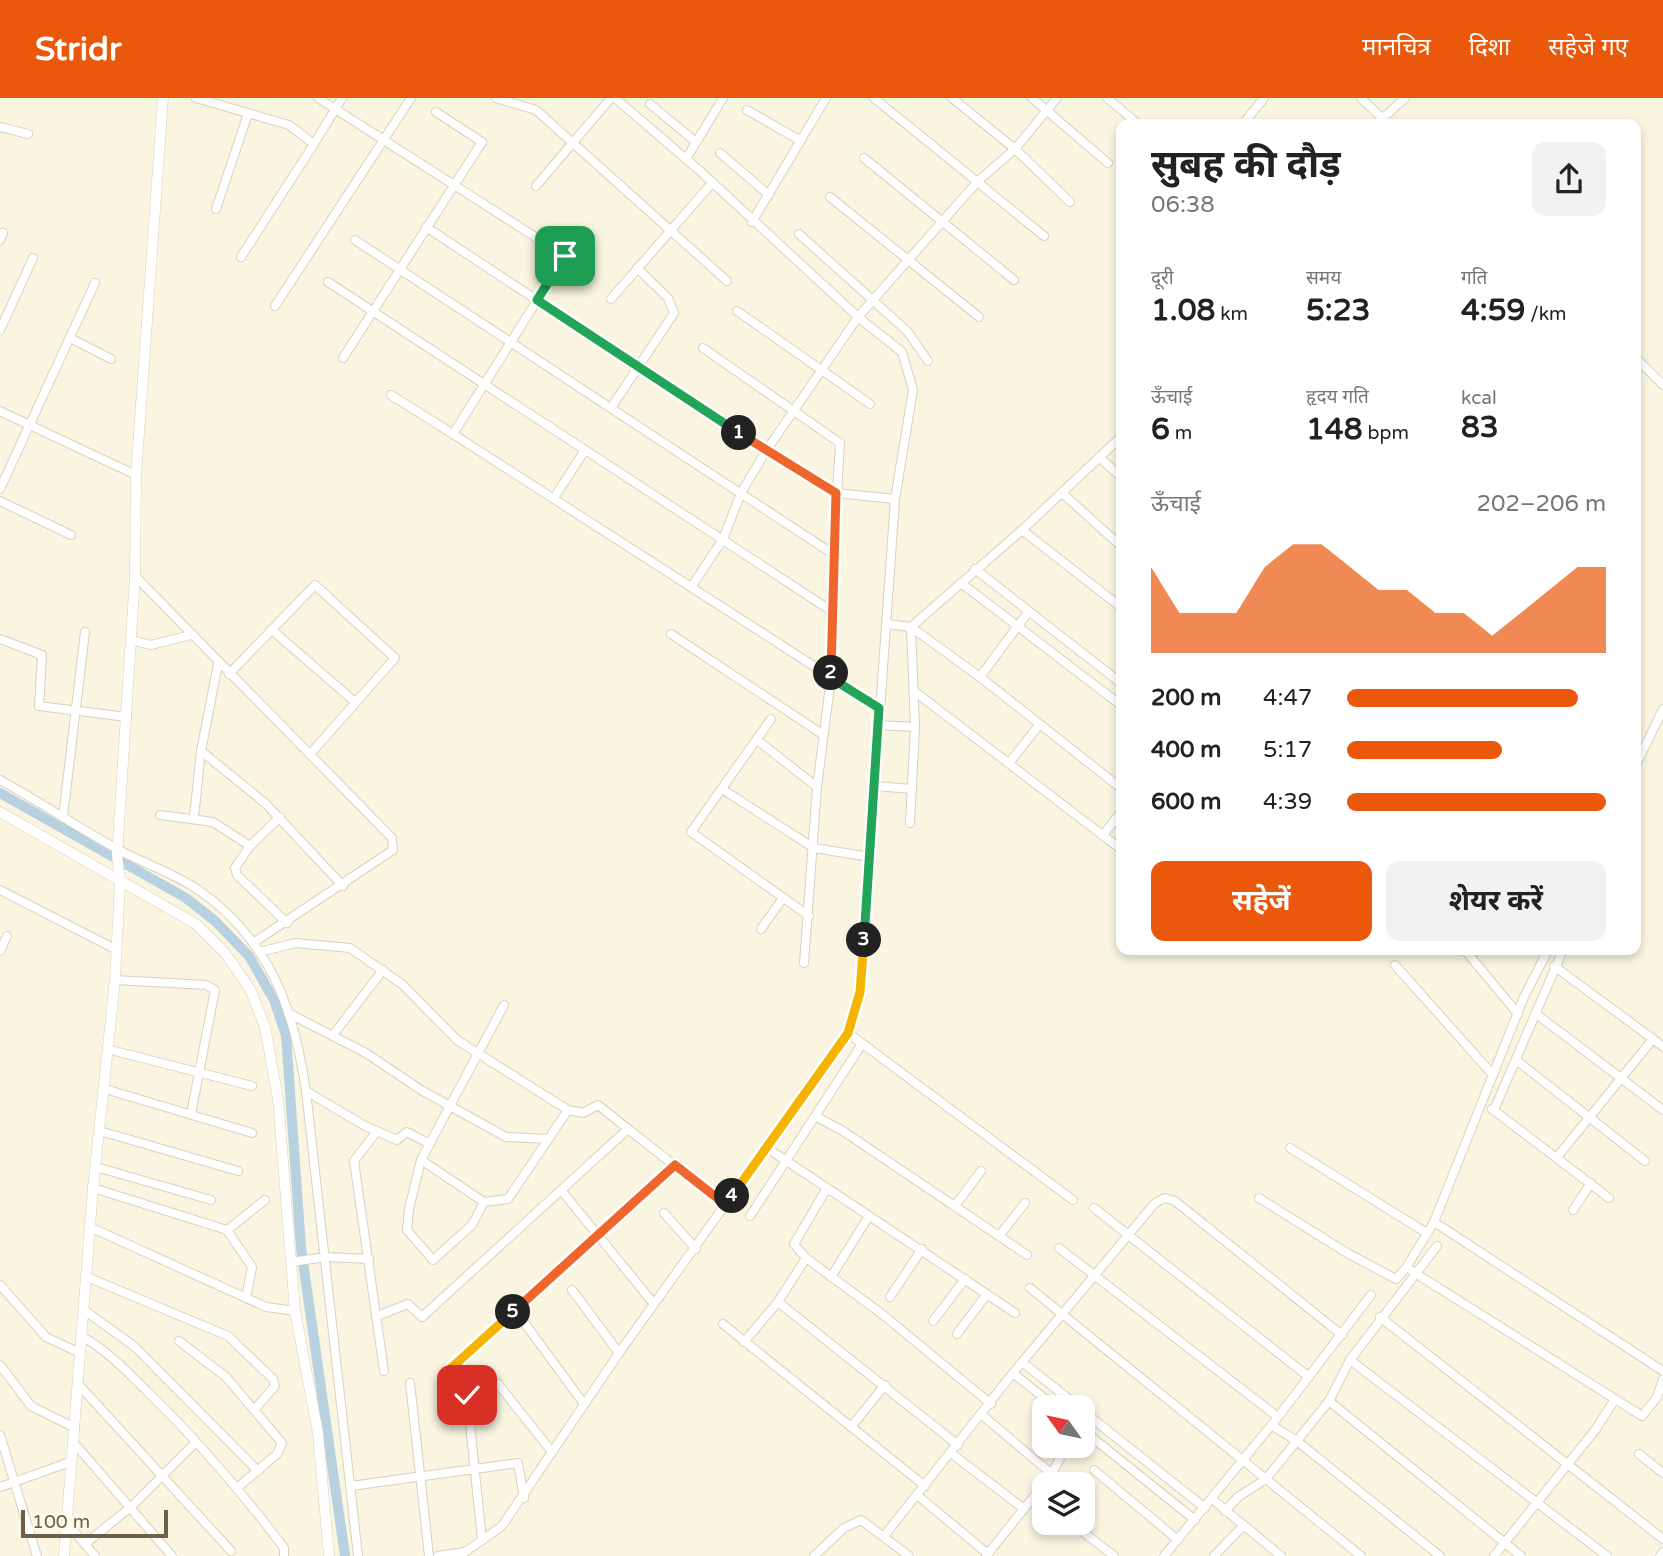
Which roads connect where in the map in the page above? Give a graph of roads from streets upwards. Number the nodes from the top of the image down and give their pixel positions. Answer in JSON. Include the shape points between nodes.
{"nodes":[{"id":1,"x":163,"y":98,"type":"edge"},
{"id":2,"x":196,"y":98,"type":"edge"},
{"id":3,"x":318,"y":98,"type":"edge"},
{"id":4,"x":342,"y":98,"type":"edge"},
{"id":5,"x":411,"y":98,"type":"edge"},
{"id":6,"x":496,"y":98,"type":"edge"},
{"id":7,"x":613,"y":98,"type":"edge"},
{"id":8,"x":723,"y":98,"type":"edge"},
{"id":9,"x":825,"y":98,"type":"edge"},
{"id":10,"x":874,"y":98,"type":"edge"},
{"id":11,"x":952,"y":98,"type":"edge"},
{"id":12,"x":1032,"y":98,"type":"edge"},
{"id":13,"x":1057,"y":98,"type":"edge"},
{"id":14,"x":1107,"y":98,"type":"edge"},
{"id":15,"x":1264,"y":98,"type":"edge"},
{"id":16,"x":1361,"y":98,"type":"edge"},
{"id":17,"x":1405,"y":98,"type":"edge"},
{"id":18,"x":649,"y":104,"type":"dead end"},
{"id":19,"x":337,"y":109,"type":"junction"},
{"id":20,"x":747,"y":110,"type":"dead end"},
{"id":21,"x":1047,"y":110,"type":"junction"},
{"id":22,"x":436,"y":112,"type":"dead end"},
{"id":23,"x":248,"y":114,"type":"junction"},
{"id":24,"x":1132,"y":119,"type":"edge"},
{"id":25,"x":1247,"y":119,"type":"edge"},
{"id":26,"x":1383,"y":119,"type":"edge"},
{"id":27,"x":1387,"y":119,"type":"edge"},
{"id":28,"x":0,"y":127,"type":"edge"},
{"id":29,"x":28,"y":134,"type":"dead end"},
{"id":30,"x":384,"y":139,"type":"junction"},
{"id":31,"x":801,"y":141,"type":"junction"},
{"id":32,"x":573,"y":142,"type":"junction"},
{"id":33,"x":314,"y":144,"type":"junction"},
{"id":34,"x":1015,"y":149,"type":"junction"},
{"id":35,"x":691,"y":151,"type":"junction"},
{"id":36,"x":720,"y":153,"type":"dead end"},
{"id":37,"x":864,"y":158,"type":"dead end"},
{"id":38,"x":1108,"y":163,"type":"dead end"},
{"id":39,"x":978,"y":181,"type":"junction"},
{"id":40,"x":712,"y":183,"type":"junction"},
{"id":41,"x":453,"y":184,"type":"junction"},
{"id":42,"x":536,"y":186,"type":"dead end"},
{"id":43,"x":769,"y":195,"type":"junction"},
{"id":44,"x":830,"y":197,"type":"dead end"},
{"id":45,"x":1070,"y":202,"type":"dead end"},
{"id":46,"x":216,"y":209,"type":"dead end"},
{"id":47,"x":753,"y":220,"type":"junction"},
{"id":48,"x":943,"y":221,"type":"junction"},
{"id":49,"x":426,"y":227,"type":"junction"},
{"id":50,"x":671,"y":230,"type":"junction"},
{"id":51,"x":799,"y":234,"type":"dead end"},
{"id":52,"x":1044,"y":236,"type":"dead end"},
{"id":53,"x":355,"y":240,"type":"dead end"},
{"id":54,"x":241,"y":257,"type":"dead end"},
{"id":55,"x":33,"y":258,"type":"dead end"},
{"id":56,"x":907,"y":261,"type":"junction"},
{"id":57,"x":637,"y":268,"type":"junction"},
{"id":58,"x":398,"y":270,"type":"junction"},
{"id":59,"x":1014,"y":280,"type":"dead end"},
{"id":60,"x":727,"y":281,"type":"dead end"},
{"id":61,"x":328,"y":282,"type":"dead end"},
{"id":62,"x":95,"y":283,"type":"dead end"},
{"id":63,"x":611,"y":299,"type":"dead end"},
{"id":64,"x":537,"y":300,"type":"junction"},
{"id":65,"x":275,"y":306,"type":"dead end"},
{"id":66,"x":866,"y":308,"type":"junction"},
{"id":67,"x":737,"y":310,"type":"dead end"},
{"id":68,"x":372,"y":312,"type":"junction"},
{"id":69,"x":979,"y":317,"type":"dead end"},
{"id":70,"x":0,"y":330,"type":"edge"},
{"id":71,"x":71,"y":338,"type":"junction"},
{"id":72,"x":510,"y":343,"type":"junction"},
{"id":73,"x":703,"y":348,"type":"dead end"},
{"id":74,"x":343,"y":358,"type":"dead end"},
{"id":75,"x":111,"y":359,"type":"dead end"},
{"id":76,"x":928,"y":361,"type":"dead end"},
{"id":77,"x":1641,"y":363,"type":"edge"},
{"id":78,"x":639,"y":366,"type":"junction"},
{"id":79,"x":821,"y":369,"type":"junction"},
{"id":80,"x":484,"y":385,"type":"junction"},
{"id":81,"x":1663,"y":385,"type":"edge"},
{"id":82,"x":391,"y":394,"type":"dead end"},
{"id":83,"x":870,"y":404,"type":"dead end"},
{"id":84,"x":611,"y":408,"type":"junction"},
{"id":85,"x":793,"y":410,"type":"junction"},
{"id":86,"x":0,"y":411,"type":"edge"},
{"id":87,"x":32,"y":425,"type":"junction"},
{"id":88,"x":453,"y":434,"type":"junction"},
{"id":89,"x":1116,"y":441,"type":"edge"},
{"id":90,"x":585,"y":450,"type":"junction"},
{"id":91,"x":766,"y":451,"type":"junction"},
{"id":92,"x":1099,"y":457,"type":"junction"},
{"id":93,"x":1116,"y":473,"type":"edge"},
{"id":94,"x":136,"y":475,"type":"junction"},
{"id":95,"x":0,"y":489,"type":"edge"},
{"id":96,"x":741,"y":493,"type":"junction"},
{"id":97,"x":836,"y":493,"type":"junction"},
{"id":98,"x":1062,"y":493,"type":"junction"},
{"id":99,"x":554,"y":498,"type":"junction"},
{"id":100,"x":895,"y":499,"type":"junction"},
{"id":101,"x":0,"y":501,"type":"edge"},
{"id":102,"x":1022,"y":530,"type":"junction"},
{"id":103,"x":71,"y":535,"type":"dead end"},
{"id":104,"x":723,"y":539,"type":"junction"},
{"id":105,"x":1116,"y":542,"type":"edge"},
{"id":106,"x":833,"y":554,"type":"junction"},
{"id":107,"x":975,"y":569,"type":"junction"},
{"id":108,"x":135,"y":576,"type":"junction"},
{"id":109,"x":961,"y":583,"type":"junction"},
{"id":110,"x":692,"y":586,"type":"junction"},
{"id":111,"x":1116,"y":603,"type":"edge"},
{"id":112,"x":830,"y":610,"type":"junction"},
{"id":113,"x":1029,"y":611,"type":"junction"},
{"id":114,"x":898,"y":626,"type":"junction"},
{"id":115,"x":1017,"y":627,"type":"junction"},
{"id":116,"x":272,"y":629,"type":"junction"},
{"id":117,"x":85,"y":632,"type":"dead end"},
{"id":118,"x":671,"y":634,"type":"dead end"},
{"id":119,"x":191,"y":635,"type":"junction"},
{"id":120,"x":0,"y":639,"type":"edge"},
{"id":121,"x":135,"y":641,"type":"junction"},
{"id":122,"x":218,"y":664,"type":"junction"},
{"id":123,"x":229,"y":674,"type":"junction"},
{"id":124,"x":979,"y":677,"type":"junction"},
{"id":125,"x":831,"y":678,"type":"junction"},
{"id":126,"x":1116,"y":679,"type":"edge"},
{"id":127,"x":914,"y":691,"type":"junction"},
{"id":128,"x":1116,"y":701,"type":"edge"},
{"id":129,"x":355,"y":702,"type":"junction"},
{"id":130,"x":879,"y":708,"type":"junction"},
{"id":131,"x":77,"y":709,"type":"junction"},
{"id":132,"x":1663,"y":709,"type":"edge"},
{"id":133,"x":127,"y":717,"type":"junction"},
{"id":134,"x":771,"y":719,"type":"dead end"},
{"id":135,"x":1040,"y":725,"type":"junction"},
{"id":136,"x":887,"y":726,"type":"junction"},
{"id":137,"x":915,"y":727,"type":"junction"},
{"id":138,"x":822,"y":734,"type":"junction"},
{"id":139,"x":757,"y":740,"type":"junction"},
{"id":140,"x":201,"y":751,"type":"junction"},
{"id":141,"x":310,"y":753,"type":"junction"},
{"id":142,"x":1641,"y":755,"type":"edge"},
{"id":143,"x":1010,"y":762,"type":"junction"},
{"id":144,"x":0,"y":780,"type":"edge"},
{"id":145,"x":1116,"y":784,"type":"edge"},
{"id":146,"x":817,"y":787,"type":"junction"},
{"id":147,"x":883,"y":787,"type":"junction"},
{"id":148,"x":722,"y":789,"type":"junction"},
{"id":149,"x":912,"y":789,"type":"junction"},
{"id":150,"x":0,"y":812,"type":"edge"},
{"id":151,"x":160,"y":816,"type":"dead end"},
{"id":152,"x":64,"y":817,"type":"junction"},
{"id":153,"x":194,"y":817,"type":"junction"},
{"id":154,"x":280,"y":817,"type":"junction"},
{"id":155,"x":1116,"y":819,"type":"edge"},
{"id":156,"x":910,"y":823,"type":"dead end"},
{"id":157,"x":1103,"y":835,"type":"junction"},
{"id":158,"x":1116,"y":845,"type":"edge"},
{"id":159,"x":250,"y":846,"type":"junction"},
{"id":160,"x":814,"y":848,"type":"junction"},
{"id":161,"x":118,"y":852,"type":"junction"},
{"id":162,"x":870,"y":857,"type":"junction"},
{"id":163,"x":119,"y":877,"type":"junction"},
{"id":164,"x":343,"y":886,"type":"junction"},
{"id":165,"x":0,"y":890,"type":"edge"},
{"id":166,"x":783,"y":898,"type":"junction"},
{"id":167,"x":809,"y":916,"type":"junction"},
{"id":168,"x":287,"y":923,"type":"junction"},
{"id":169,"x":761,"y":929,"type":"dead end"},
{"id":170,"x":7,"y":936,"type":"dead end"},
{"id":171,"x":254,"y":943,"type":"junction"},
{"id":172,"x":117,"y":950,"type":"junction"},
{"id":173,"x":0,"y":951,"type":"edge"},
{"id":174,"x":259,"y":952,"type":"junction"},
{"id":175,"x":1469,"y":955,"type":"edge"},
{"id":176,"x":1543,"y":955,"type":"edge"},
{"id":177,"x":1560,"y":955,"type":"edge"},
{"id":178,"x":804,"y":963,"type":"dead end"},
{"id":179,"x":1395,"y":965,"type":"dead end"},
{"id":180,"x":1555,"y":966,"type":"junction"},
{"id":181,"x":383,"y":971,"type":"junction"},
{"id":182,"x":115,"y":980,"type":"junction"},
{"id":183,"x":505,"y":1005,"type":"dead end"},
{"id":184,"x":288,"y":1013,"type":"junction"},
{"id":185,"x":1535,"y":1013,"type":"junction"},
{"id":186,"x":1518,"y":1014,"type":"junction"},
{"id":187,"x":333,"y":1035,"type":"junction"},
{"id":188,"x":855,"y":1039,"type":"junction"},
{"id":189,"x":1653,"y":1039,"type":"junction"},
{"id":190,"x":1663,"y":1047,"type":"edge"},
{"id":191,"x":107,"y":1049,"type":"junction"},
{"id":192,"x":477,"y":1053,"type":"junction"},
{"id":193,"x":1516,"y":1060,"type":"junction"},
{"id":194,"x":200,"y":1072,"type":"junction"},
{"id":195,"x":1493,"y":1075,"type":"junction"},
{"id":196,"x":1622,"y":1078,"type":"junction"},
{"id":197,"x":251,"y":1086,"type":"dead end"},
{"id":198,"x":105,"y":1089,"type":"junction"},
{"id":199,"x":306,"y":1091,"type":"junction"},
{"id":200,"x":1484,"y":1103,"type":"junction"},
{"id":201,"x":450,"y":1107,"type":"junction"},
{"id":202,"x":568,"y":1110,"type":"junction"},
{"id":203,"x":1494,"y":1110,"type":"junction"},
{"id":204,"x":1663,"y":1110,"type":"edge"},
{"id":205,"x":191,"y":1115,"type":"junction"},
{"id":206,"x":817,"y":1116,"type":"junction"},
{"id":207,"x":1590,"y":1117,"type":"junction"},
{"id":208,"x":628,"y":1129,"type":"junction"},
{"id":209,"x":100,"y":1131,"type":"junction"},
{"id":210,"x":377,"y":1131,"type":"junction"},
{"id":211,"x":252,"y":1132,"type":"dead end"},
{"id":212,"x":548,"y":1139,"type":"junction"},
{"id":213,"x":430,"y":1144,"type":"junction"},
{"id":214,"x":1290,"y":1148,"type":"dead end"},
{"id":215,"x":776,"y":1154,"type":"junction"},
{"id":216,"x":1558,"y":1156,"type":"junction"},
{"id":217,"x":421,"y":1160,"type":"junction"},
{"id":218,"x":1645,"y":1161,"type":"dead end"},
{"id":219,"x":675,"y":1165,"type":"junction"},
{"id":220,"x":96,"y":1167,"type":"junction"},
{"id":221,"x":238,"y":1171,"type":"dead end"},
{"id":222,"x":981,"y":1171,"type":"dead end"},
{"id":223,"x":1591,"y":1183,"type":"junction"},
{"id":224,"x":93,"y":1188,"type":"junction"},
{"id":225,"x":827,"y":1188,"type":"junction"},
{"id":226,"x":561,"y":1190,"type":"junction"},
{"id":227,"x":1259,"y":1198,"type":"dead end"},
{"id":228,"x":1609,"y":1198,"type":"dead end"},
{"id":229,"x":211,"y":1200,"type":"dead end"},
{"id":230,"x":265,"y":1200,"type":"dead end"},
{"id":231,"x":1073,"y":1200,"type":"dead end"},
{"id":232,"x":484,"y":1202,"type":"junction"},
{"id":233,"x":1025,"y":1203,"type":"dead end"},
{"id":234,"x":726,"y":1205,"type":"junction"},
{"id":235,"x":955,"y":1206,"type":"junction"},
{"id":236,"x":1094,"y":1208,"type":"dead end"},
{"id":237,"x":1573,"y":1210,"type":"dead end"},
{"id":238,"x":664,"y":1213,"type":"dead end"},
{"id":239,"x":750,"y":1216,"type":"dead end"},
{"id":240,"x":869,"y":1216,"type":"junction"},
{"id":241,"x":1434,"y":1222,"type":"junction"},
{"id":242,"x":92,"y":1228,"type":"junction"},
{"id":243,"x":227,"y":1230,"type":"junction"},
{"id":244,"x":1425,"y":1232,"type":"junction"},
{"id":245,"x":599,"y":1233,"type":"junction"},
{"id":246,"x":1127,"y":1234,"type":"junction"},
{"id":247,"x":999,"y":1236,"type":"junction"},
{"id":248,"x":1437,"y":1246,"type":"dead end"},
{"id":249,"x":1059,"y":1248,"type":"dead end"},
{"id":250,"x":696,"y":1249,"type":"junction"},
{"id":251,"x":922,"y":1249,"type":"junction"},
{"id":252,"x":1027,"y":1255,"type":"dead end"},
{"id":253,"x":326,"y":1257,"type":"junction"},
{"id":254,"x":806,"y":1258,"type":"junction"},
{"id":255,"x":369,"y":1259,"type":"junction"},
{"id":256,"x":295,"y":1261,"type":"junction"},
{"id":257,"x":1406,"y":1268,"type":"junction"},
{"id":258,"x":1416,"y":1273,"type":"junction"},
{"id":259,"x":1094,"y":1276,"type":"junction"},
{"id":260,"x":87,"y":1277,"type":"junction"},
{"id":261,"x":831,"y":1277,"type":"junction"},
{"id":262,"x":965,"y":1279,"type":"junction"},
{"id":263,"x":0,"y":1285,"type":"edge"},
{"id":264,"x":1030,"y":1289,"type":"dead end"},
{"id":265,"x":572,"y":1290,"type":"dead end"},
{"id":266,"x":987,"y":1294,"type":"junction"},
{"id":267,"x":1371,"y":1295,"type":"dead end"},
{"id":268,"x":890,"y":1297,"type":"dead end"},
{"id":269,"x":246,"y":1298,"type":"junction"},
{"id":270,"x":778,"y":1302,"type":"junction"},
{"id":271,"x":654,"y":1304,"type":"junction"},
{"id":272,"x":84,"y":1310,"type":"junction"},
{"id":273,"x":515,"y":1310,"type":"junction"},
{"id":274,"x":295,"y":1311,"type":"junction"},
{"id":275,"x":1015,"y":1313,"type":"dead end"},
{"id":276,"x":1064,"y":1315,"type":"junction"},
{"id":277,"x":377,"y":1316,"type":"junction"},
{"id":278,"x":1380,"y":1317,"type":"junction"},
{"id":279,"x":933,"y":1321,"type":"dead end"},
{"id":280,"x":723,"y":1324,"type":"dead end"},
{"id":281,"x":957,"y":1334,"type":"dead end"},
{"id":282,"x":1342,"y":1335,"type":"junction"},
{"id":283,"x":81,"y":1336,"type":"junction"},
{"id":284,"x":179,"y":1341,"type":"dead end"},
{"id":285,"x":744,"y":1342,"type":"junction"},
{"id":286,"x":80,"y":1353,"type":"junction"},
{"id":287,"x":619,"y":1353,"type":"junction"},
{"id":288,"x":1350,"y":1360,"type":"junction"},
{"id":289,"x":1022,"y":1362,"type":"junction"},
{"id":290,"x":0,"y":1365,"type":"edge"},
{"id":291,"x":384,"y":1371,"type":"dead end"},
{"id":292,"x":1663,"y":1371,"type":"edge"},
{"id":293,"x":1013,"y":1373,"type":"junction"},
{"id":294,"x":1309,"y":1377,"type":"junction"},
{"id":295,"x":1663,"y":1379,"type":"edge"},
{"id":296,"x":410,"y":1383,"type":"dead end"},
{"id":297,"x":78,"y":1384,"type":"junction"},
{"id":298,"x":498,"y":1384,"type":"dead end"},
{"id":299,"x":885,"y":1385,"type":"junction"},
{"id":300,"x":1040,"y":1395,"type":"edge"},
{"id":301,"x":1063,"y":1395,"type":"edge"},
{"id":302,"x":1615,"y":1399,"type":"junction"},
{"id":303,"x":1660,"y":1400,"type":"edge"},
{"id":304,"x":1329,"y":1401,"type":"junction"},
{"id":305,"x":584,"y":1404,"type":"junction"},
{"id":306,"x":991,"y":1404,"type":"junction"},
{"id":307,"x":254,"y":1410,"type":"junction"},
{"id":308,"x":982,"y":1415,"type":"junction"},
{"id":309,"x":1278,"y":1417,"type":"junction"},
{"id":310,"x":1096,"y":1421,"type":"edge"},
{"id":311,"x":1272,"y":1425,"type":"junction"},
{"id":312,"x":851,"y":1427,"type":"junction"},
{"id":313,"x":75,"y":1428,"type":"junction"},
{"id":314,"x":0,"y":1435,"type":"edge"},
{"id":315,"x":1096,"y":1440,"type":"edge"},
{"id":316,"x":1297,"y":1441,"type":"junction"},
{"id":317,"x":197,"y":1442,"type":"junction"},
{"id":318,"x":74,"y":1443,"type":"junction"},
{"id":319,"x":958,"y":1445,"type":"junction"},
{"id":320,"x":552,"y":1452,"type":"junction"},
{"id":321,"x":951,"y":1453,"type":"junction"},
{"id":322,"x":1639,"y":1454,"type":"dead end"},
{"id":323,"x":1243,"y":1459,"type":"junction"},
{"id":324,"x":70,"y":1462,"type":"junction"},
{"id":325,"x":1569,"y":1463,"type":"junction"},
{"id":326,"x":475,"y":1468,"type":"junction"},
{"id":327,"x":1094,"y":1470,"type":"dead end"},
{"id":328,"x":258,"y":1471,"type":"junction"},
{"id":329,"x":1050,"y":1472,"type":"edge"},
{"id":330,"x":1663,"y":1473,"type":"edge"},
{"id":331,"x":164,"y":1474,"type":"junction"},
{"id":332,"x":420,"y":1476,"type":"junction"},
{"id":333,"x":1266,"y":1479,"type":"junction"},
{"id":334,"x":16,"y":1482,"type":"junction"},
{"id":335,"x":351,"y":1486,"type":"junction"},
{"id":336,"x":925,"y":1486,"type":"junction"},
{"id":337,"x":0,"y":1487,"type":"edge"},
{"id":338,"x":238,"y":1487,"type":"junction"},
{"id":339,"x":917,"y":1495,"type":"junction"},
{"id":340,"x":524,"y":1498,"type":"junction"},
{"id":341,"x":1032,"y":1499,"type":"edge"},
{"id":342,"x":1212,"y":1499,"type":"junction"},
{"id":343,"x":1538,"y":1502,"type":"junction"},
{"id":344,"x":132,"y":1506,"type":"junction"},
{"id":345,"x":1205,"y":1508,"type":"junction"},
{"id":346,"x":1024,"y":1509,"type":"junction"},
{"id":347,"x":1225,"y":1511,"type":"junction"},
{"id":348,"x":1195,"y":1520,"type":"junction"},
{"id":349,"x":68,"y":1524,"type":"junction"},
{"id":350,"x":1243,"y":1526,"type":"junction"},
{"id":351,"x":1087,"y":1535,"type":"edge"},
{"id":352,"x":884,"y":1536,"type":"junction"},
{"id":353,"x":1663,"y":1539,"type":"edge"},
{"id":354,"x":482,"y":1540,"type":"junction"},
{"id":355,"x":1178,"y":1540,"type":"junction"},
{"id":356,"x":1505,"y":1543,"type":"junction"},
{"id":357,"x":85,"y":1544,"type":"junction"},
{"id":358,"x":231,"y":1551,"type":"dead end"},
{"id":359,"x":987,"y":1555,"type":"edge"},
{"id":360,"x":37,"y":1556,"type":"edge"},
{"id":361,"x":64,"y":1556,"type":"edge"},
{"id":362,"x":95,"y":1556,"type":"edge"},
{"id":363,"x":172,"y":1556,"type":"edge"},
{"id":364,"x":284,"y":1556,"type":"edge"},
{"id":365,"x":329,"y":1556,"type":"edge"},
{"id":366,"x":358,"y":1556,"type":"edge"},
{"id":367,"x":429,"y":1556,"type":"edge"},
{"id":368,"x":438,"y":1556,"type":"edge"},
{"id":369,"x":814,"y":1556,"type":"edge"},
{"id":370,"x":909,"y":1556,"type":"edge"},
{"id":371,"x":1114,"y":1556,"type":"edge"},
{"id":372,"x":1164,"y":1556,"type":"edge"},
{"id":373,"x":1214,"y":1556,"type":"edge"},
{"id":374,"x":1281,"y":1556,"type":"edge"},
{"id":375,"x":1361,"y":1556,"type":"edge"},
{"id":376,"x":1440,"y":1556,"type":"edge"},
{"id":377,"x":1494,"y":1556,"type":"edge"},
{"id":378,"x":1521,"y":1556,"type":"edge"},
{"id":379,"x":1606,"y":1556,"type":"edge"}],
"edges":[{"from":1,"to":94,"type":"street"},
{"from":2,"to":23,"type":"street"},
{"from":3,"to":19,"type":"street"},
{"from":4,"to":19,"type":"street"},
{"from":5,"to":30,"type":"street"},
{"from":6,"to":32,"type":"street","via":[[536,110]]},
{"from":7,"to":32,"type":"street"},
{"from":7,"to":35,"type":"street"},
{"from":8,"to":35,"type":"street"},
{"from":9,"to":31,"type":"street"},
{"from":10,"to":39,"type":"street"},
{"from":11,"to":34,"type":"street"},
{"from":12,"to":21,"type":"street"},
{"from":13,"to":21,"type":"street"},
{"from":14,"to":24,"type":"street"},
{"from":15,"to":25,"type":"street"},
{"from":16,"to":26,"type":"street"},
{"from":17,"to":27,"type":"street"},
{"from":18,"to":35,"type":"street"},
{"from":19,"to":30,"type":"street"},
{"from":19,"to":33,"type":"street"},
{"from":20,"to":31,"type":"street"},
{"from":21,"to":34,"type":"street"},
{"from":21,"to":38,"type":"street"},
{"from":22,"to":41,"type":"street","via":[[482,142]]},
{"from":23,"to":33,"type":"street","via":[[289,125]]},
{"from":23,"to":46,"type":"street"},
{"from":28,"to":29,"type":"street"},
{"from":30,"to":41,"type":"street"},
{"from":30,"to":65,"type":"street"},
{"from":31,"to":43,"type":"street"},
{"from":32,"to":42,"type":"street"},
{"from":32,"to":50,"type":"street"},
{"from":33,"to":54,"type":"street"},
{"from":34,"to":39,"type":"street"},
{"from":34,"to":45,"type":"street"},
{"from":35,"to":40,"type":"street"},
{"from":36,"to":43,"type":"street"},
{"from":37,"to":48,"type":"street"},
{"from":39,"to":48,"type":"street"},
{"from":39,"to":52,"type":"street"},
{"from":40,"to":47,"type":"street"},
{"from":40,"to":50,"type":"street"},
{"from":41,"to":49,"type":"street"},
{"from":41,"to":64,"type":"street","via":[[565,256]]},
{"from":43,"to":47,"type":"street"},
{"from":44,"to":56,"type":"street"},
{"from":47,"to":66,"type":"street"},
{"from":48,"to":56,"type":"street"},
{"from":48,"to":59,"type":"street"},
{"from":49,"to":58,"type":"street"},
{"from":49,"to":64,"type":"street"},
{"from":50,"to":57,"type":"street"},
{"from":50,"to":60,"type":"street"},
{"from":51,"to":66,"type":"street"},
{"from":53,"to":58,"type":"street"},
{"from":55,"to":70,"type":"street"},
{"from":56,"to":66,"type":"street"},
{"from":56,"to":69,"type":"street"},
{"from":57,"to":63,"type":"street"},
{"from":57,"to":78,"type":"street","via":[[668,298],[674,313]]},
{"from":58,"to":68,"type":"street"},
{"from":58,"to":72,"type":"street"},
{"from":61,"to":68,"type":"street"},
{"from":62,"to":71,"type":"street"},
{"from":64,"to":72,"type":"street"},
{"from":64,"to":78,"type":"street"},
{"from":66,"to":76,"type":"street","via":[[907,331]]},
{"from":66,"to":79,"type":"street"},
{"from":66,"to":100,"type":"street","via":[[902,352],[913,390]]},
{"from":67,"to":79,"type":"street"},
{"from":68,"to":74,"type":"street"},
{"from":68,"to":80,"type":"street"},
{"from":71,"to":75,"type":"street"},
{"from":71,"to":87,"type":"street"},
{"from":72,"to":80,"type":"street"},
{"from":72,"to":84,"type":"street"},
{"from":73,"to":85,"type":"street"},
{"from":77,"to":81,"type":"street"},
{"from":78,"to":84,"type":"street"},
{"from":78,"to":91,"type":"street"},
{"from":79,"to":83,"type":"street"},
{"from":79,"to":85,"type":"street"},
{"from":80,"to":88,"type":"street"},
{"from":80,"to":90,"type":"street"},
{"from":82,"to":88,"type":"street"},
{"from":84,"to":96,"type":"street"},
{"from":85,"to":91,"type":"street"},
{"from":85,"to":97,"type":"street","via":[[840,443]]},
{"from":86,"to":87,"type":"street"},
{"from":87,"to":94,"type":"street"},
{"from":87,"to":95,"type":"street"},
{"from":88,"to":99,"type":"street"},
{"from":89,"to":92,"type":"street"},
{"from":90,"to":99,"type":"street"},
{"from":90,"to":104,"type":"street"},
{"from":91,"to":96,"type":"street"},
{"from":91,"to":97,"type":"street"},
{"from":92,"to":93,"type":"street"},
{"from":92,"to":98,"type":"street"},
{"from":94,"to":108,"type":"street"},
{"from":96,"to":104,"type":"street"},
{"from":96,"to":106,"type":"street"},
{"from":97,"to":100,"type":"street"},
{"from":97,"to":106,"type":"street"},
{"from":98,"to":102,"type":"street"},
{"from":98,"to":105,"type":"street"},
{"from":99,"to":110,"type":"street"},
{"from":100,"to":114,"type":"street"},
{"from":101,"to":103,"type":"street"},
{"from":102,"to":107,"type":"street"},
{"from":102,"to":111,"type":"street"},
{"from":104,"to":110,"type":"street"},
{"from":104,"to":112,"type":"street"},
{"from":106,"to":112,"type":"street"},
{"from":107,"to":109,"type":"street"},
{"from":107,"to":113,"type":"street"},
{"from":108,"to":119,"type":"street"},
{"from":108,"to":121,"type":"street"},
{"from":109,"to":114,"type":"street"},
{"from":109,"to":115,"type":"street"},
{"from":110,"to":125,"type":"street"},
{"from":112,"to":125,"type":"street"},
{"from":113,"to":115,"type":"street"},
{"from":113,"to":126,"type":"street"},
{"from":114,"to":124,"type":"street"},
{"from":114,"to":127,"type":"street"},
{"from":114,"to":130,"type":"street"},
{"from":115,"to":124,"type":"street"},
{"from":115,"to":128,"type":"street"},
{"from":116,"to":123,"type":"street"},
{"from":116,"to":129,"type":"street"},
{"from":116,"to":129,"type":"street","via":[[315,585],[395,658]]},
{"from":117,"to":131,"type":"street"},
{"from":118,"to":138,"type":"street"},
{"from":119,"to":121,"type":"street","via":[[151,645]]},
{"from":119,"to":122,"type":"street"},
{"from":120,"to":131,"type":"street","via":[[42,654],[39,706]]},
{"from":121,"to":133,"type":"street"},
{"from":122,"to":123,"type":"street"},
{"from":122,"to":140,"type":"street"},
{"from":123,"to":141,"type":"street"},
{"from":124,"to":135,"type":"street"},
{"from":125,"to":130,"type":"street"},
{"from":125,"to":138,"type":"street"},
{"from":127,"to":137,"type":"street"},
{"from":127,"to":143,"type":"street"},
{"from":129,"to":141,"type":"street"},
{"from":130,"to":136,"type":"street"},
{"from":131,"to":133,"type":"street"},
{"from":131,"to":152,"type":"street"},
{"from":132,"to":142,"type":"street"},
{"from":133,"to":161,"type":"street"},
{"from":134,"to":139,"type":"street"},
{"from":135,"to":143,"type":"street"},
{"from":135,"to":145,"type":"street"},
{"from":136,"to":137,"type":"street"},
{"from":136,"to":147,"type":"street"},
{"from":137,"to":149,"type":"street"},
{"from":138,"to":146,"type":"street"},
{"from":139,"to":146,"type":"street"},
{"from":139,"to":148,"type":"street"},
{"from":140,"to":153,"type":"street"},
{"from":140,"to":154,"type":"street"},
{"from":141,"to":164,"type":"street","via":[[392,838],[393,850]]},
{"from":143,"to":157,"type":"street"},
{"from":144,"to":152,"type":"street"},
{"from":146,"to":160,"type":"street"},
{"from":147,"to":149,"type":"street"},
{"from":147,"to":162,"type":"street"},
{"from":148,"to":160,"type":"street"},
{"from":148,"to":166,"type":"street","via":[[691,832]]},
{"from":149,"to":156,"type":"street"},
{"from":150,"to":163,"type":"street"},
{"from":151,"to":153,"type":"street"},
{"from":152,"to":161,"type":"street"},
{"from":153,"to":159,"type":"street","via":[[221,825]]},
{"from":154,"to":159,"type":"street"},
{"from":154,"to":164,"type":"street"},
{"from":155,"to":157,"type":"street"},
{"from":157,"to":158,"type":"street"},
{"from":159,"to":168,"type":"street","via":[[235,868],[237,875]]},
{"from":160,"to":162,"type":"street"},
{"from":160,"to":167,"type":"street"},
{"from":161,"to":163,"type":"street"},
{"from":161,"to":171,"type":"street","via":[[198,890],[244,927]]},
{"from":162,"to":188,"type":"street"},
{"from":163,"to":172,"type":"street"},
{"from":163,"to":256,"type":"street","via":[[195,924],[225,953],[250,989],[265,1027],[278,1099]]},
{"from":164,"to":168,"type":"street"},
{"from":165,"to":172,"type":"street"},
{"from":166,"to":167,"type":"street"},
{"from":166,"to":169,"type":"street"},
{"from":167,"to":178,"type":"street"},
{"from":168,"to":171,"type":"street"},
{"from":170,"to":173,"type":"street"},
{"from":171,"to":174,"type":"street"},
{"from":172,"to":182,"type":"street"},
{"from":174,"to":181,"type":"street","via":[[296,943],[337,945],[350,948]]},
{"from":174,"to":184,"type":"street","via":[[278,982]]},
{"from":175,"to":186,"type":"street"},
{"from":176,"to":186,"type":"street"},
{"from":177,"to":180,"type":"street"},
{"from":179,"to":195,"type":"street"},
{"from":180,"to":185,"type":"street"},
{"from":180,"to":189,"type":"street"},
{"from":181,"to":187,"type":"street"},
{"from":181,"to":192,"type":"street"},
{"from":182,"to":191,"type":"street"},
{"from":182,"to":194,"type":"street","via":[[212,987],[215,995]]},
{"from":183,"to":192,"type":"street"},
{"from":184,"to":187,"type":"street"},
{"from":184,"to":199,"type":"street"},
{"from":185,"to":193,"type":"street"},
{"from":185,"to":196,"type":"street"},
{"from":186,"to":195,"type":"street"},
{"from":187,"to":201,"type":"street"},
{"from":188,"to":206,"type":"street"},
{"from":188,"to":215,"type":"street"},
{"from":188,"to":231,"type":"street"},
{"from":189,"to":190,"type":"street"},
{"from":189,"to":196,"type":"street"},
{"from":191,"to":194,"type":"street"},
{"from":191,"to":198,"type":"street"},
{"from":192,"to":201,"type":"street"},
{"from":192,"to":202,"type":"street"},
{"from":193,"to":203,"type":"street"},
{"from":193,"to":207,"type":"street"},
{"from":194,"to":197,"type":"street"},
{"from":194,"to":205,"type":"street"},
{"from":195,"to":200,"type":"street"},
{"from":196,"to":204,"type":"street"},
{"from":196,"to":207,"type":"street"},
{"from":198,"to":205,"type":"street"},
{"from":198,"to":209,"type":"street"},
{"from":199,"to":210,"type":"street"},
{"from":199,"to":253,"type":"street"},
{"from":200,"to":203,"type":"street"},
{"from":200,"to":241,"type":"street"},
{"from":201,"to":212,"type":"street","via":[[506,1137]]},
{"from":201,"to":213,"type":"street"},
{"from":202,"to":208,"type":"street","via":[[583,1113],[598,1105]]},
{"from":202,"to":212,"type":"street"},
{"from":203,"to":216,"type":"street"},
{"from":205,"to":211,"type":"street"},
{"from":206,"to":215,"type":"street"},
{"from":206,"to":235,"type":"street"},
{"from":207,"to":216,"type":"street"},
{"from":207,"to":218,"type":"street"},
{"from":208,"to":219,"type":"street"},
{"from":208,"to":226,"type":"street"},
{"from":209,"to":220,"type":"street"},
{"from":209,"to":221,"type":"street"},
{"from":210,"to":213,"type":"street","via":[[397,1140],[407,1132]]},
{"from":210,"to":255,"type":"street","via":[[355,1161]]},
{"from":212,"to":232,"type":"street","via":[[508,1199]]},
{"from":213,"to":217,"type":"street"},
{"from":214,"to":244,"type":"street"},
{"from":215,"to":225,"type":"street"},
{"from":215,"to":234,"type":"street"},
{"from":215,"to":239,"type":"street"},
{"from":216,"to":223,"type":"street"},
{"from":217,"to":232,"type":"street"},
{"from":217,"to":232,"type":"street","via":[[407,1230],[433,1260],[472,1225]]},
{"from":219,"to":234,"type":"street"},
{"from":219,"to":245,"type":"street"},
{"from":220,"to":224,"type":"street"},
{"from":220,"to":229,"type":"street"},
{"from":222,"to":235,"type":"street"},
{"from":223,"to":228,"type":"street"},
{"from":223,"to":237,"type":"street"},
{"from":224,"to":242,"type":"street"},
{"from":224,"to":243,"type":"street"},
{"from":225,"to":240,"type":"street"},
{"from":225,"to":254,"type":"street","via":[[794,1244]]},
{"from":226,"to":245,"type":"street"},
{"from":226,"to":277,"type":"street","via":[[422,1317],[408,1304]]},
{"from":227,"to":257,"type":"street","via":[[1396,1279]]},
{"from":230,"to":243,"type":"street"},
{"from":233,"to":247,"type":"street"},
{"from":234,"to":250,"type":"street"},
{"from":235,"to":247,"type":"street"},
{"from":236,"to":246,"type":"street"},
{"from":238,"to":250,"type":"street"},
{"from":240,"to":251,"type":"street"},
{"from":240,"to":261,"type":"street"},
{"from":241,"to":244,"type":"street"},
{"from":241,"to":292,"type":"street"},
{"from":242,"to":260,"type":"street"},
{"from":242,"to":269,"type":"street"},
{"from":243,"to":269,"type":"street","via":[[251,1267]]},
{"from":244,"to":257,"type":"street"},
{"from":245,"to":271,"type":"street"},
{"from":245,"to":273,"type":"street"},
{"from":246,"to":259,"type":"street"},
{"from":246,"to":282,"type":"street","via":[[1155,1203],[1165,1198],[1175,1201]]},
{"from":246,"to":294,"type":"street"},
{"from":247,"to":252,"type":"street"},
{"from":248,"to":258,"type":"street"},
{"from":249,"to":259,"type":"street"},
{"from":250,"to":271,"type":"street"},
{"from":251,"to":262,"type":"street"},
{"from":251,"to":268,"type":"street"},
{"from":253,"to":255,"type":"street"},
{"from":253,"to":256,"type":"street"},
{"from":253,"to":335,"type":"street"},
{"from":254,"to":261,"type":"street"},
{"from":254,"to":270,"type":"street"},
{"from":255,"to":277,"type":"street"},
{"from":256,"to":274,"type":"street"},
{"from":257,"to":258,"type":"street"},
{"from":258,"to":278,"type":"street"},
{"from":258,"to":302,"type":"street"},
{"from":259,"to":276,"type":"street"},
{"from":259,"to":309,"type":"street"},
{"from":260,"to":272,"type":"street"},
{"from":260,"to":307,"type":"street","via":[[228,1336],[273,1379],[275,1386]]},
{"from":261,"to":306,"type":"street"},
{"from":262,"to":266,"type":"street"},
{"from":262,"to":279,"type":"street"},
{"from":263,"to":286,"type":"street","via":[[46,1337]]},
{"from":264,"to":276,"type":"street"},
{"from":265,"to":287,"type":"street"},
{"from":266,"to":275,"type":"street"},
{"from":266,"to":281,"type":"street"},
{"from":267,"to":282,"type":"street"},
{"from":269,"to":274,"type":"street"},
{"from":270,"to":285,"type":"street"},
{"from":270,"to":299,"type":"street"},
{"from":271,"to":287,"type":"street"},
{"from":272,"to":283,"type":"street"},
{"from":272,"to":328,"type":"street","via":[[134,1346]]},
{"from":273,"to":305,"type":"street"},
{"from":273,"to":326,"type":"street","via":[[450,1369],[467,1395]]},
{"from":274,"to":365,"type":"street","via":[[318,1433]]},
{"from":276,"to":289,"type":"street"},
{"from":276,"to":323,"type":"street"},
{"from":277,"to":291,"type":"street"},
{"from":278,"to":288,"type":"street"},
{"from":278,"to":325,"type":"street"},
{"from":280,"to":285,"type":"street"},
{"from":282,"to":294,"type":"street"},
{"from":283,"to":286,"type":"street"},
{"from":283,"to":317,"type":"street","via":[[102,1348]]},
{"from":284,"to":307,"type":"street","via":[[217,1369]]},
{"from":285,"to":312,"type":"street"},
{"from":286,"to":297,"type":"street"},
{"from":287,"to":305,"type":"street"},
{"from":288,"to":304,"type":"street"},
{"from":288,"to":343,"type":"street"},
{"from":289,"to":293,"type":"street"},
{"from":289,"to":301,"type":"street"},
{"from":290,"to":313,"type":"street","via":[[31,1406]]},
{"from":293,"to":300,"type":"street"},
{"from":293,"to":306,"type":"street"},
{"from":294,"to":309,"type":"street"},
{"from":295,"to":303,"type":"street"},
{"from":296,"to":332,"type":"street"},
{"from":297,"to":313,"type":"street"},
{"from":297,"to":331,"type":"street"},
{"from":298,"to":320,"type":"street"},
{"from":299,"to":312,"type":"street"},
{"from":299,"to":319,"type":"street"},
{"from":302,"to":303,"type":"street","via":[[1642,1416]]},
{"from":302,"to":325,"type":"street"},
{"from":304,"to":316,"type":"street"},
{"from":304,"to":356,"type":"street"},
{"from":305,"to":320,"type":"street"},
{"from":306,"to":308,"type":"street"},
{"from":307,"to":328,"type":"street","via":[[282,1443]]},
{"from":308,"to":319,"type":"street"},
{"from":308,"to":329,"type":"street"},
{"from":309,"to":311,"type":"street"},
{"from":310,"to":345,"type":"street"},
{"from":311,"to":316,"type":"street"},
{"from":311,"to":323,"type":"street"},
{"from":312,"to":336,"type":"street"},
{"from":313,"to":318,"type":"street"},
{"from":314,"to":334,"type":"street"},
{"from":315,"to":348,"type":"street"},
{"from":316,"to":333,"type":"street"},
{"from":316,"to":376,"type":"street"},
{"from":317,"to":331,"type":"street"},
{"from":317,"to":338,"type":"street"},
{"from":318,"to":324,"type":"street"},
{"from":318,"to":344,"type":"street"},
{"from":319,"to":321,"type":"street"},
{"from":320,"to":340,"type":"street"},
{"from":321,"to":336,"type":"street"},
{"from":321,"to":346,"type":"street"},
{"from":322,"to":330,"type":"street"},
{"from":323,"to":333,"type":"street"},
{"from":323,"to":342,"type":"street"},
{"from":324,"to":334,"type":"street"},
{"from":324,"to":349,"type":"street"},
{"from":325,"to":343,"type":"street"},
{"from":325,"to":353,"type":"street"},
{"from":326,"to":332,"type":"street"},
{"from":326,"to":340,"type":"street","via":[[518,1463]]},
{"from":326,"to":354,"type":"street"},
{"from":327,"to":355,"type":"street"},
{"from":328,"to":338,"type":"street"},
{"from":331,"to":344,"type":"street"},
{"from":331,"to":358,"type":"street"},
{"from":332,"to":335,"type":"street"},
{"from":332,"to":367,"type":"street"},
{"from":333,"to":347,"type":"street"},
{"from":333,"to":375,"type":"street"},
{"from":334,"to":337,"type":"street"},
{"from":334,"to":360,"type":"street"},
{"from":335,"to":366,"type":"street"},
{"from":336,"to":339,"type":"street"},
{"from":338,"to":364,"type":"street","via":[[284,1548]]},
{"from":339,"to":352,"type":"street"},
{"from":339,"to":359,"type":"street"},
{"from":340,"to":354,"type":"street","via":[[502,1526]]},
{"from":341,"to":346,"type":"street"},
{"from":342,"to":345,"type":"street"},
{"from":342,"to":347,"type":"street"},
{"from":343,"to":356,"type":"street"},
{"from":343,"to":379,"type":"street"},
{"from":344,"to":357,"type":"street"},
{"from":344,"to":363,"type":"street"},
{"from":345,"to":348,"type":"street"},
{"from":346,"to":359,"type":"street"},
{"from":347,"to":350,"type":"street"},
{"from":348,"to":355,"type":"street"},
{"from":349,"to":357,"type":"street"},
{"from":349,"to":361,"type":"street"},
{"from":350,"to":373,"type":"street"},
{"from":350,"to":374,"type":"street"},
{"from":351,"to":371,"type":"street"},
{"from":352,"to":369,"type":"street","via":[[861,1520],[853,1521]]},
{"from":352,"to":370,"type":"street"},
{"from":354,"to":368,"type":"street","via":[[465,1552]]},
{"from":355,"to":372,"type":"street"},
{"from":356,"to":377,"type":"street"},
{"from":356,"to":378,"type":"street"},
{"from":357,"to":362,"type":"street"}]}
